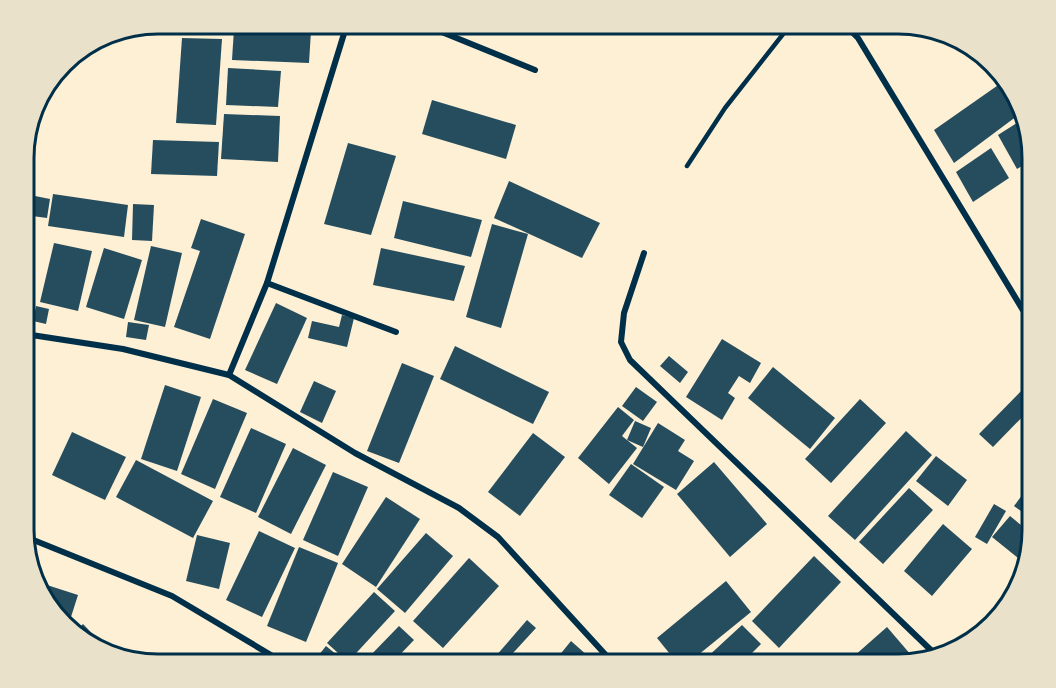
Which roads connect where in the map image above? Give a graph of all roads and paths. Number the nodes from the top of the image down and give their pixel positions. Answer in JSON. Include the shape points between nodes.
{"nodes":[{"id":1,"x":783,"y":34,"type":"edge"},
{"id":2,"x":854,"y":34,"type":"edge"},
{"id":3,"x":344,"y":35,"type":"edge"},
{"id":4,"x":448,"y":35,"type":"edge"},
{"id":5,"x":535,"y":70,"type":"dead end"},
{"id":6,"x":687,"y":166,"type":"dead end"},
{"id":7,"x":644,"y":253,"type":"dead end"},
{"id":8,"x":267,"y":283,"type":"junction"},
{"id":9,"x":1021,"y":307,"type":"edge"},
{"id":10,"x":396,"y":332,"type":"dead end"},
{"id":11,"x":34,"y":335,"type":"edge"},
{"id":12,"x":229,"y":375,"type":"junction"},
{"id":13,"x":35,"y":541,"type":"edge"},
{"id":14,"x":930,"y":649,"type":"edge"},
{"id":15,"x":604,"y":653,"type":"edge"},
{"id":16,"x":269,"y":654,"type":"edge"}],
"edges":[{"from":1,"to":6,"type":"lane","via":[[725,108]]},
{"from":2,"to":9,"type":"street"},
{"from":3,"to":8,"type":"street"},
{"from":4,"to":5,"type":"street"},
{"from":7,"to":14,"type":"street","via":[[624,313],[621,342],[630,360]]},
{"from":8,"to":10,"type":"street"},
{"from":8,"to":12,"type":"street"},
{"from":11,"to":12,"type":"street","via":[[123,349]]},
{"from":12,"to":15,"type":"street","via":[[355,453],[459,508],[498,537]]},
{"from":13,"to":16,"type":"street","via":[[172,596]]}]}
